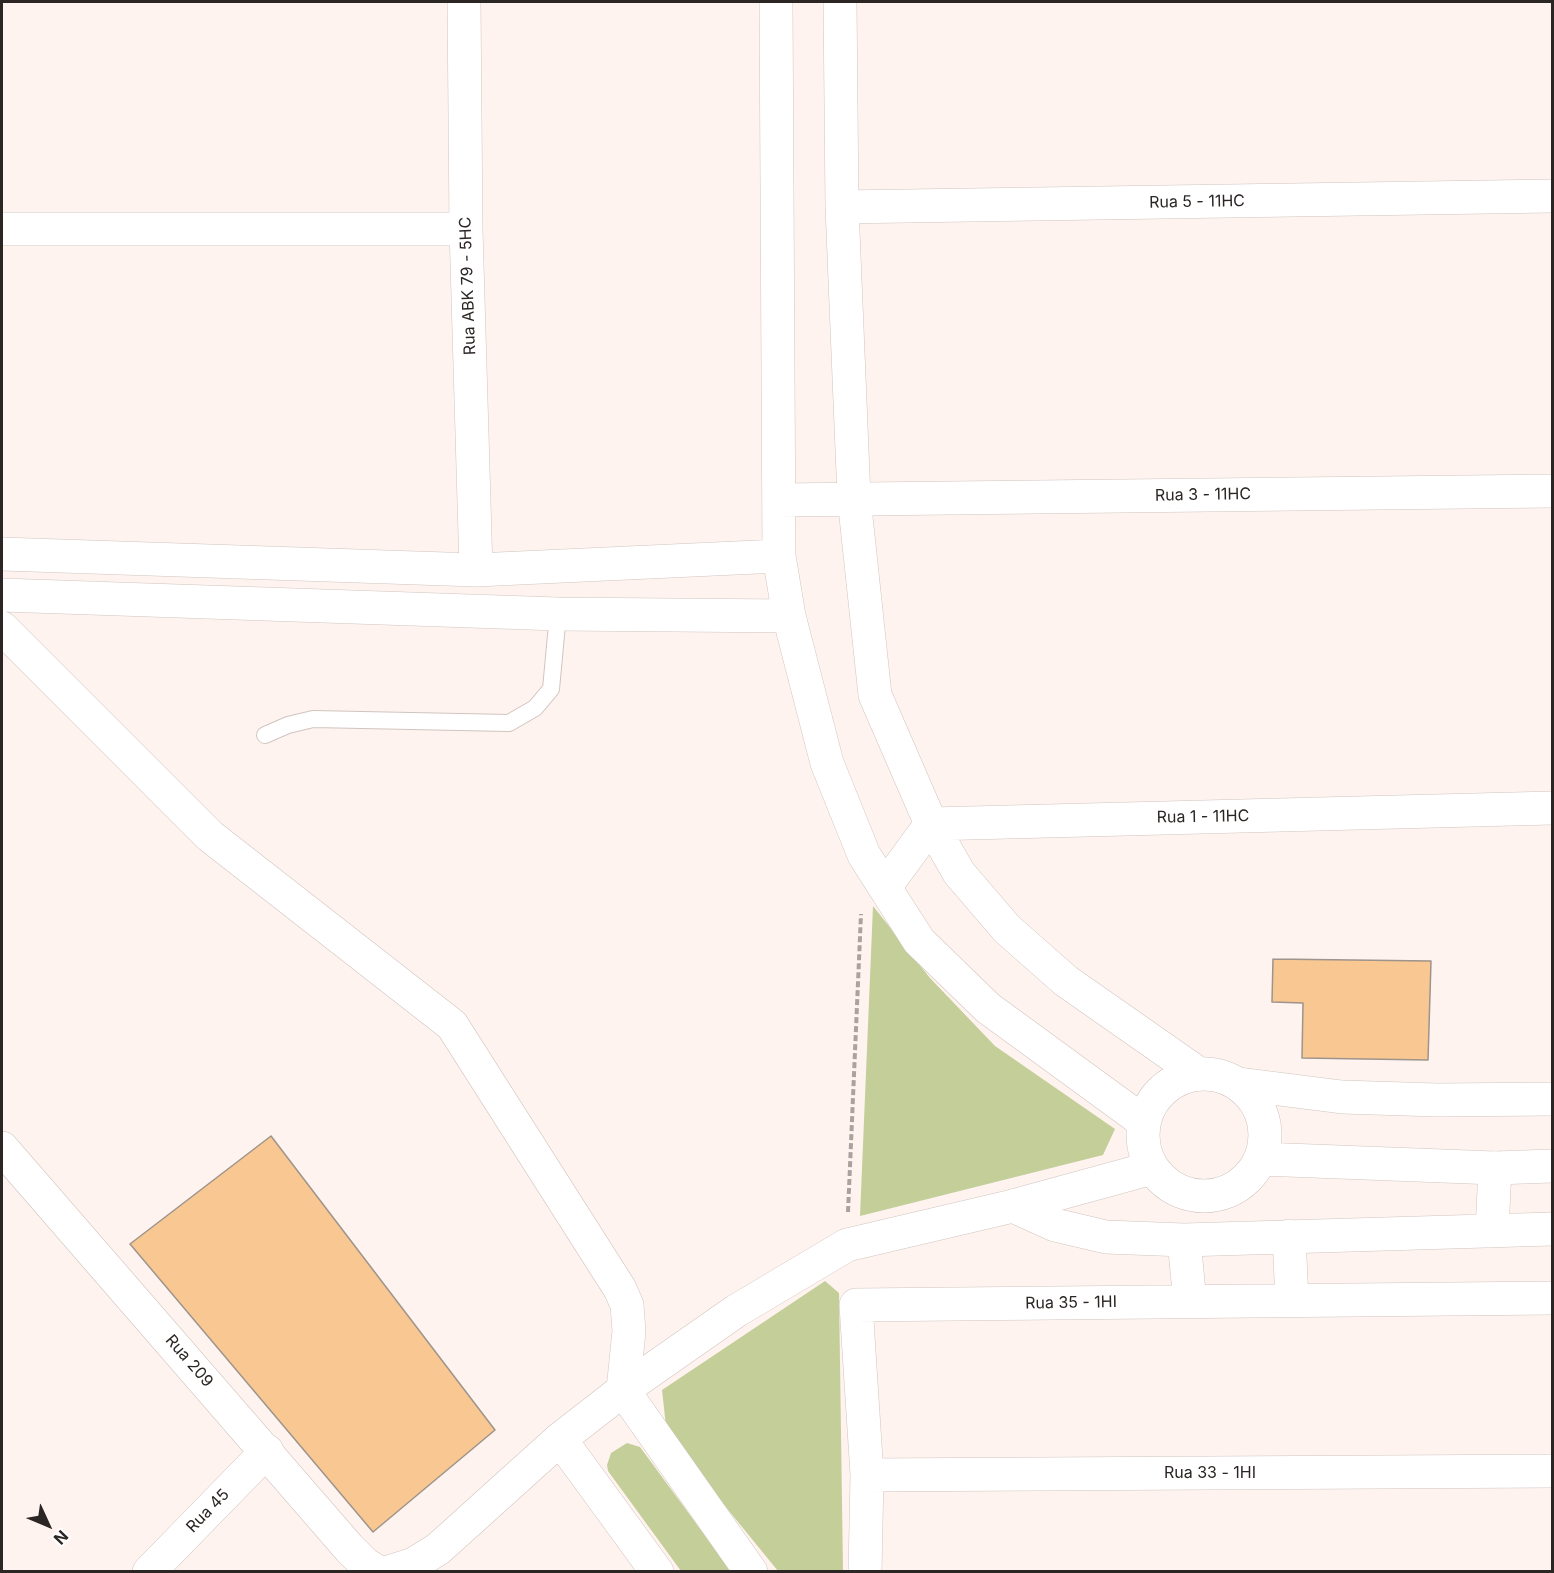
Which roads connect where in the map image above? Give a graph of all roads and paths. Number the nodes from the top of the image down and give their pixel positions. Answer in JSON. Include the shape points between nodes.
{"nodes":[{"id":1,"x":464,"y":2,"type":"edge"},
{"id":2,"x":840,"y":2,"type":"edge"},
{"id":3,"x":778,"y":4,"type":"edge"},
{"id":4,"x":1552,"y":196,"type":"edge"},
{"id":5,"x":842,"y":207,"type":"junction"},
{"id":6,"x":2,"y":229,"type":"edge"},
{"id":7,"x":466,"y":229,"type":"junction"},
{"id":8,"x":1552,"y":491,"type":"edge"},
{"id":9,"x":854,"y":498,"type":"junction"},
{"id":10,"x":779,"y":500,"type":"junction"},
{"id":11,"x":2,"y":554,"type":"edge"},
{"id":12,"x":779,"y":556,"type":"junction"},
{"id":13,"x":476,"y":570,"type":"junction"},
{"id":14,"x":2,"y":595,"type":"edge"},
{"id":15,"x":558,"y":614,"type":"junction"},
{"id":16,"x":789,"y":616,"type":"junction"},
{"id":17,"x":2,"y":628,"type":"edge"},
{"id":18,"x":265,"y":735,"type":"dead end"},
{"id":19,"x":1552,"y":808,"type":"edge"},
{"id":20,"x":931,"y":825,"type":"junction"},
{"id":21,"x":864,"y":855,"type":"junction"},
{"id":22,"x":885,"y":888,"type":"junction"},
{"id":23,"x":1199,"y":1074,"type":"junction"},
{"id":24,"x":1239,"y":1084,"type":"junction"},
{"id":25,"x":1552,"y":1098,"type":"edge"},
{"id":26,"x":1144,"y":1122,"type":"junction"},
{"id":27,"x":2,"y":1148,"type":"edge"},
{"id":28,"x":1261,"y":1159,"type":"junction"},
{"id":29,"x":1552,"y":1166,"type":"edge"},
{"id":30,"x":1152,"y":1168,"type":"junction"},
{"id":31,"x":1495,"y":1168,"type":"junction"},
{"id":32,"x":1013,"y":1206,"type":"junction"},
{"id":33,"x":1552,"y":1229,"type":"edge"},
{"id":34,"x":1492,"y":1231,"type":"junction"},
{"id":35,"x":1289,"y":1236,"type":"junction"},
{"id":36,"x":1184,"y":1240,"type":"junction"},
{"id":37,"x":847,"y":1245,"type":"junction"},
{"id":38,"x":1552,"y":1298,"type":"edge"},
{"id":39,"x":1292,"y":1300,"type":"junction"},
{"id":40,"x":1190,"y":1302,"type":"junction"},
{"id":41,"x":623,"y":1390,"type":"junction"},
{"id":42,"x":560,"y":1439,"type":"junction"},
{"id":43,"x":267,"y":1451,"type":"junction"},
{"id":44,"x":1552,"y":1471,"type":"edge"},
{"id":45,"x":867,"y":1475,"type":"junction"},
{"id":46,"x":149,"y":1572,"type":"edge"},
{"id":47,"x":378,"y":1572,"type":"edge"},
{"id":48,"x":389,"y":1572,"type":"edge"},
{"id":49,"x":657,"y":1572,"type":"edge"},
{"id":50,"x":751,"y":1572,"type":"edge"},
{"id":51,"x":865,"y":1572,"type":"edge"}],
"edges":[{"from":1,"to":7,"type":"street","name":"Rua ABK 79 - 5HC"},
{"from":2,"to":5,"type":"street"},
{"from":3,"to":10,"type":"street"},
{"from":4,"to":5,"type":"street","name":"Rua 5 - 11HC"},
{"from":5,"to":9,"type":"street"},
{"from":6,"to":7,"type":"street"},
{"from":7,"to":13,"type":"street","name":"Rua ABK 79 - 5HC"},
{"from":8,"to":9,"type":"street","name":"Rua 3 - 11HC"},
{"from":9,"to":10,"type":"street","name":"Rua 3 - 11HC"},
{"from":9,"to":20,"type":"street","via":[[875,695]]},
{"from":10,"to":12,"type":"street"},
{"from":11,"to":13,"type":"street"},
{"from":12,"to":13,"type":"street"},
{"from":12,"to":16,"type":"street"},
{"from":14,"to":15,"type":"street"},
{"from":15,"to":16,"type":"street"},
{"from":15,"to":18,"type":"lane","via":[[551,689],[535,708],[509,723],[313,719]]},
{"from":16,"to":21,"type":"street","via":[[827,763]]},
{"from":17,"to":41,"type":"street","via":[[210,836],[439,1012],[460,1035],[620,1288],[627,1305],[629,1331]]},
{"from":19,"to":20,"type":"street","name":"Rua 1 - 11HC"},
{"from":20,"to":22,"type":"street"},
{"from":20,"to":23,"type":"street","via":[[959,873],[1007,929],[1066,981]]},
{"from":21,"to":22,"type":"street"},
{"from":21,"to":37,"type":"path"},
{"from":22,"to":26,"type":"street","via":[[919,941],[988,1008]]},
{"from":23,"to":24,"type":"street"},
{"from":23,"to":26,"type":"street","via":[[1164,1089],[1151,1104]]},
{"from":24,"to":25,"type":"street","via":[[1342,1097]]},
{"from":24,"to":28,"type":"street","via":[[1256,1103],[1266,1126]]},
{"from":26,"to":30,"type":"street","via":[[1143,1146]]},
{"from":27,"to":43,"type":"street","name":"Rua 209"},
{"from":28,"to":30,"type":"street","via":[[1240,1186],[1209,1197],[1176,1191]]},
{"from":28,"to":31,"type":"street"},
{"from":29,"to":31,"type":"street"},
{"from":30,"to":32,"type":"street"},
{"from":31,"to":34,"type":"street"},
{"from":32,"to":36,"type":"street","via":[[1055,1225],[1106,1237]]},
{"from":32,"to":37,"type":"street"},
{"from":33,"to":34,"type":"street"},
{"from":34,"to":35,"type":"street"},
{"from":35,"to":36,"type":"street"},
{"from":35,"to":39,"type":"street"},
{"from":36,"to":40,"type":"street"},
{"from":37,"to":41,"type":"street","via":[[736,1311]]},
{"from":38,"to":39,"type":"street","name":"Rua 35 - 1HI"},
{"from":39,"to":40,"type":"street","name":"Rua 35 - 1HI"},
{"from":40,"to":45,"type":"street","name":"Rua 35 - 1HI","via":[[856,1305]]},
{"from":41,"to":42,"type":"street"},
{"from":41,"to":50,"type":"street"},
{"from":42,"to":48,"type":"street","via":[[438,1549],[414,1564]]},
{"from":42,"to":49,"type":"street"},
{"from":43,"to":46,"type":"street","name":"Rua 45"},
{"from":43,"to":47,"type":"street","name":"Rua 209","via":[[349,1548]]},
{"from":44,"to":45,"type":"street","name":"Rua 33 - 1HI"},
{"from":45,"to":51,"type":"street","name":"Rua 35 - 1HI"}]}
